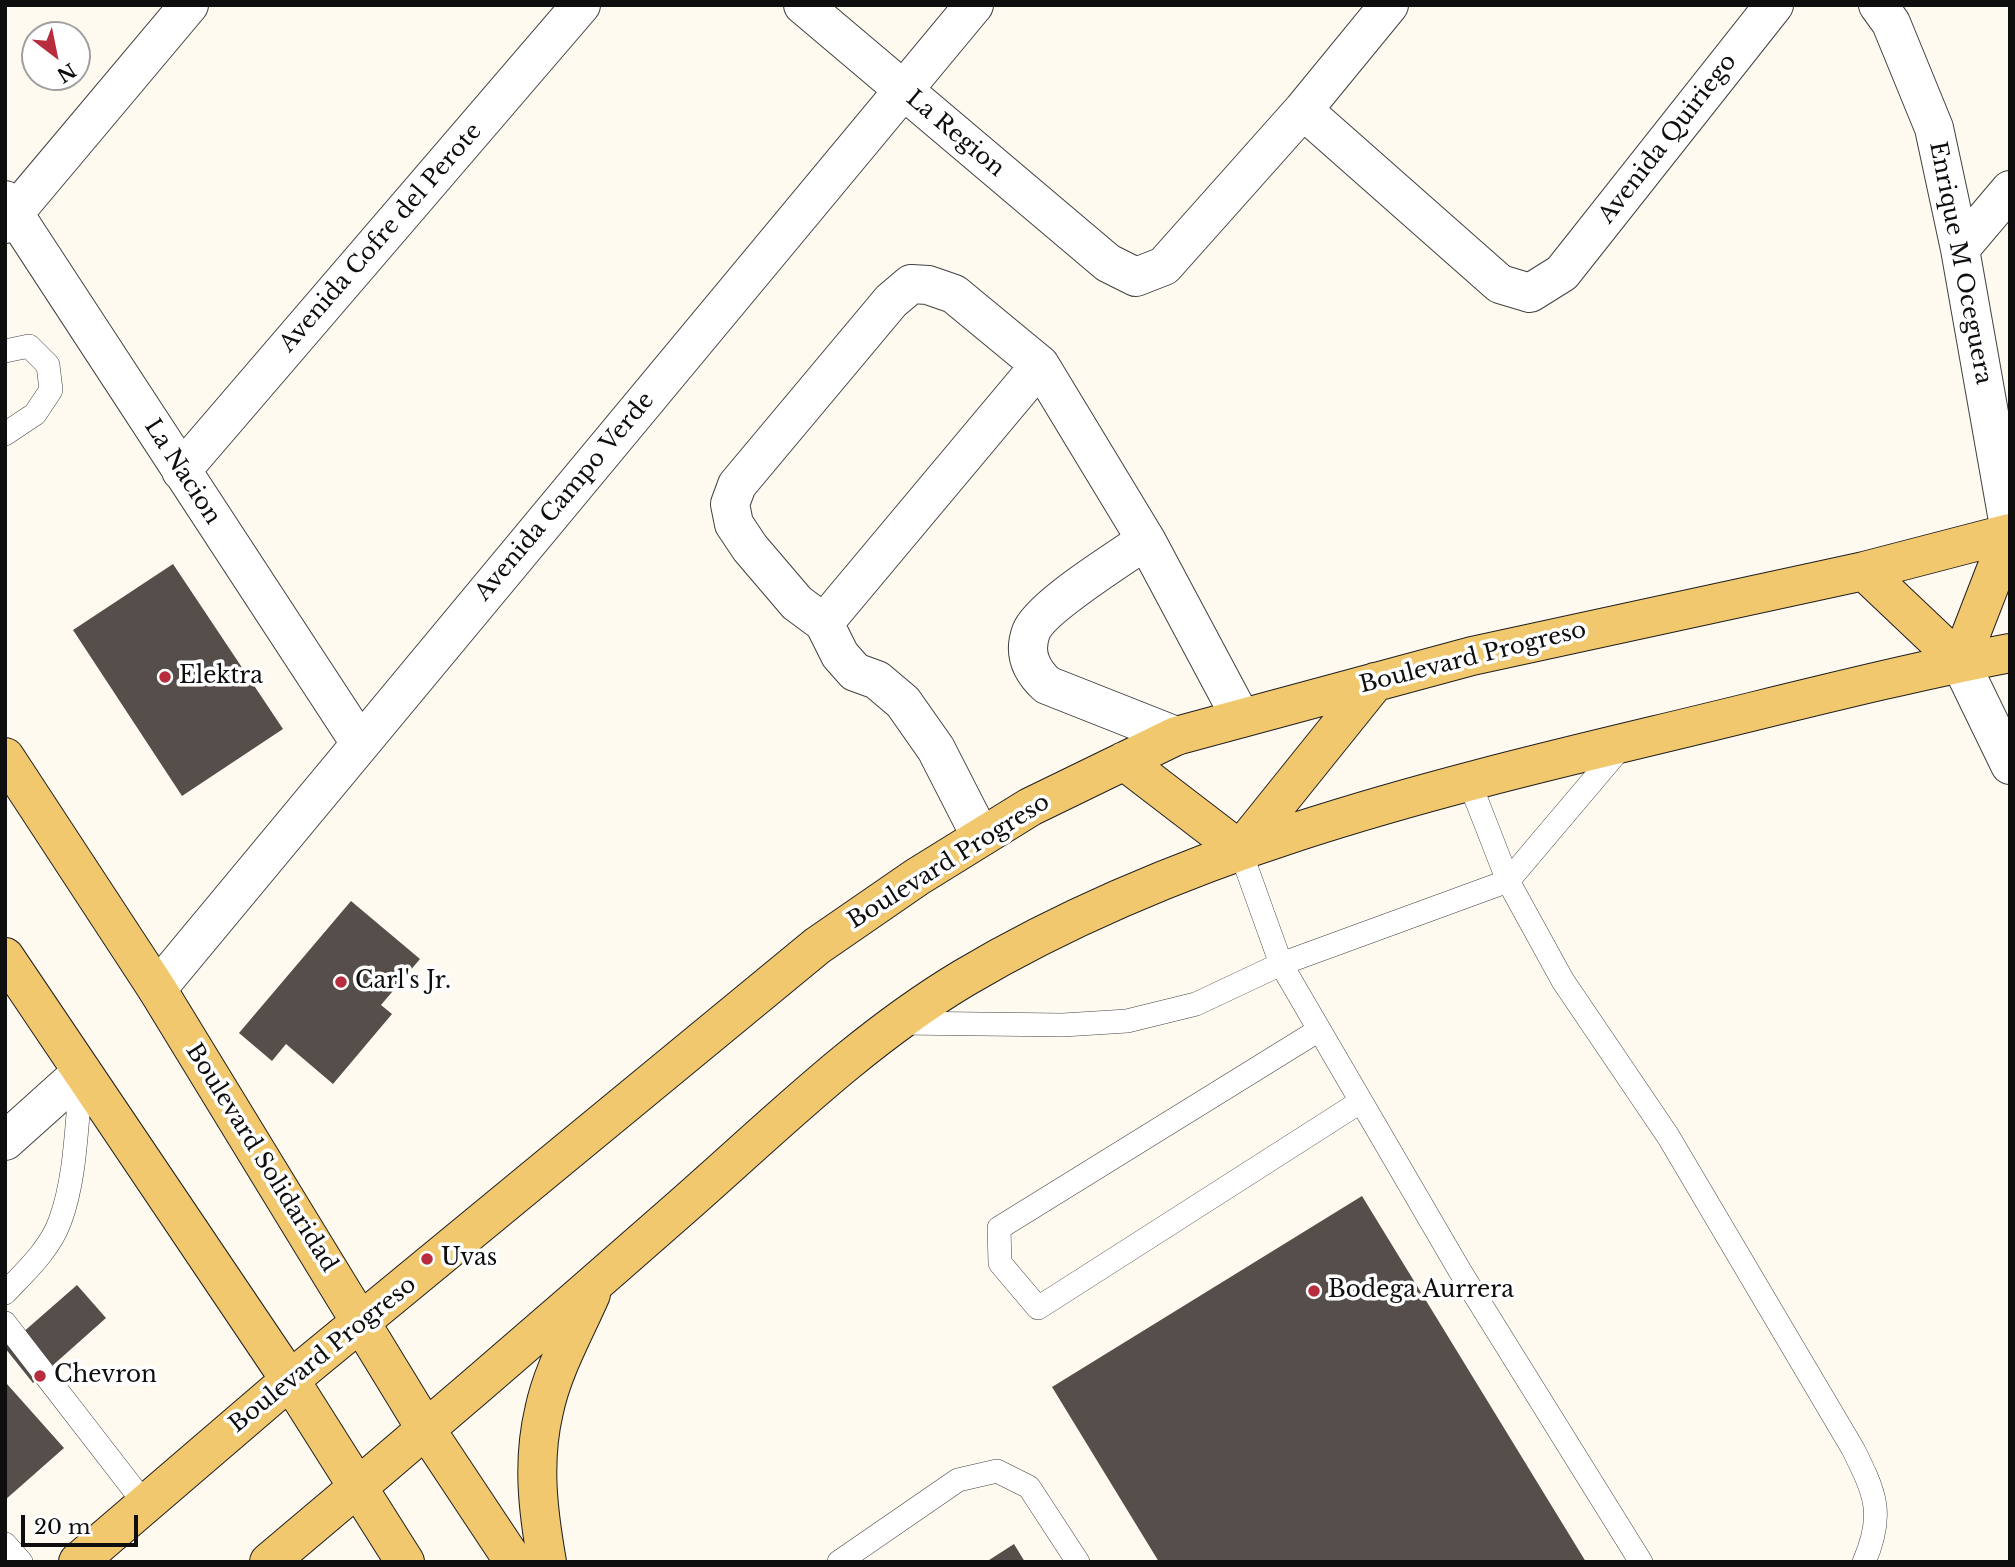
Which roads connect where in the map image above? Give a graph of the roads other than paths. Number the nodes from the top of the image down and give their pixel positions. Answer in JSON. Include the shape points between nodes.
{"nodes":[{"id":1,"x":189,"y":5,"type":"edge"},
{"id":2,"x":581,"y":5,"type":"edge"},
{"id":3,"x":803,"y":5,"type":"edge"},
{"id":4,"x":974,"y":5,"type":"edge"},
{"id":5,"x":1389,"y":5,"type":"edge"},
{"id":6,"x":1774,"y":5,"type":"edge"},
{"id":7,"x":1878,"y":5,"type":"edge"},
{"id":8,"x":903,"y":90,"type":"junction"},
{"id":9,"x":1303,"y":110,"type":"junction"},
{"id":10,"x":2010,"y":191,"type":"edge"},
{"id":11,"x":8,"y":213,"type":"edge"},
{"id":12,"x":1960,"y":249,"type":"junction"},
{"id":13,"x":5,"y":351,"type":"edge"},
{"id":14,"x":1040,"y":365,"type":"junction"},
{"id":15,"x":5,"y":434,"type":"edge"},
{"id":16,"x":181,"y":471,"type":"junction"},
{"id":17,"x":2010,"y":532,"type":"edge"},
{"id":18,"x":1146,"y":540,"type":"junction"},
{"id":19,"x":1864,"y":571,"type":"junction"},
{"id":20,"x":824,"y":623,"type":"junction"},
{"id":21,"x":2010,"y":653,"type":"edge"},
{"id":22,"x":1961,"y":662,"type":"junction"},
{"id":23,"x":1375,"y":682,"type":"junction"},
{"id":24,"x":1241,"y":718,"type":"junction"},
{"id":25,"x":1176,"y":736,"type":"junction"},
{"id":26,"x":360,"y":743,"type":"junction"},
{"id":27,"x":1624,"y":743,"type":"junction"},
{"id":28,"x":5,"y":757,"type":"edge"},
{"id":29,"x":1124,"y":761,"type":"junction"},
{"id":30,"x":2010,"y":765,"type":"edge"},
{"id":31,"x":1469,"y":781,"type":"junction"},
{"id":32,"x":981,"y":837,"type":"junction"},
{"id":33,"x":1240,"y":849,"type":"junction"},
{"id":34,"x":1508,"y":881,"type":"junction"},
{"id":35,"x":1281,"y":964,"type":"junction"},
{"id":36,"x":9,"y":971,"type":"edge"},
{"id":37,"x":157,"y":989,"type":"junction"},
{"id":38,"x":896,"y":1023,"type":"junction"},
{"id":39,"x":1319,"y":1030,"type":"junction"},
{"id":40,"x":82,"y":1072,"type":"junction"},
{"id":41,"x":1360,"y":1102,"type":"junction"},
{"id":42,"x":5,"y":1141,"type":"edge"},
{"id":43,"x":596,"y":1283,"type":"junction"},
{"id":44,"x":5,"y":1293,"type":"edge"},
{"id":45,"x":363,"y":1323,"type":"junction"},
{"id":46,"x":5,"y":1324,"type":"edge"},
{"id":47,"x":290,"y":1380,"type":"junction"},
{"id":48,"x":427,"y":1431,"type":"junction"},
{"id":49,"x":359,"y":1487,"type":"junction"},
{"id":50,"x":145,"y":1504,"type":"junction"},
{"id":51,"x":5,"y":1544,"type":"edge"},
{"id":52,"x":21,"y":1562,"type":"edge"},
{"id":53,"x":78,"y":1562,"type":"edge"},
{"id":54,"x":269,"y":1562,"type":"edge"},
{"id":55,"x":405,"y":1562,"type":"edge"},
{"id":56,"x":514,"y":1562,"type":"edge"},
{"id":57,"x":547,"y":1562,"type":"edge"},
{"id":58,"x":839,"y":1562,"type":"edge"},
{"id":59,"x":1079,"y":1562,"type":"edge"},
{"id":60,"x":1641,"y":1562,"type":"edge"},
{"id":61,"x":1864,"y":1562,"type":"edge"}],
"edges":[{"from":1,"to":11,"type":"street"},
{"from":2,"to":16,"type":"street","name":"Avenida Cofre del Perote"},
{"from":3,"to":8,"type":"street","name":"La Region"},
{"from":4,"to":8,"type":"street","name":"Avenida Campo Verde"},
{"from":5,"to":9,"type":"street","name":"La Region"},
{"from":6,"to":9,"type":"street","name":"Avenida Quiriego","via":[[1562,273],[1530,293],[1500,284]]},
{"from":7,"to":12,"type":"street","name":"Enrique M Oceguera","via":[[1891,23],[1934,128]]},
{"from":8,"to":9,"type":"street","name":"La Region","via":[[1108,262],[1136,277],[1164,266]]},
{"from":8,"to":26,"type":"street","name":"Avenida Campo Verde"},
{"from":10,"to":12,"type":"street"},
{"from":11,"to":16,"type":"street","name":"La Nacion"},
{"from":12,"to":17,"type":"street","name":"Enrique M Oceguera"},
{"from":13,"to":15,"type":"lane","via":[[29,346],[48,365],[51,390],[35,414]]},
{"from":14,"to":18,"type":"street"},
{"from":14,"to":20,"type":"street"},
{"from":14,"to":20,"type":"street","via":[[954,294],[911,284],[737,485],[730,504],[734,524],[797,603]]},
{"from":16,"to":26,"type":"street","name":"La Nacion"},
{"from":17,"to":19,"type":"main road","name":"Boulevard Progreso"},
{"from":17,"to":22,"type":"main road"},
{"from":18,"to":24,"type":"street"},
{"from":18,"to":25,"type":"street","via":[[1045,612],[1031,631],[1028,651],[1032,671],[1047,685]]},
{"from":19,"to":22,"type":"main road"},
{"from":19,"to":23,"type":"main road","name":"Boulevard Progreso","via":[[1472,656]]},
{"from":20,"to":32,"type":"street","via":[[840,655],[855,671],[877,680],[903,702],[936,749]]},
{"from":21,"to":22,"type":"main road"},
{"from":22,"to":27,"type":"main road"},
{"from":22,"to":30,"type":"street"},
{"from":23,"to":24,"type":"main road","name":"Boulevard Progreso"},
{"from":23,"to":33,"type":"main road"},
{"from":24,"to":25,"type":"main road","name":"Boulevard Progreso"},
{"from":25,"to":29,"type":"main road","name":"Boulevard Progreso"},
{"from":26,"to":37,"type":"street","name":"Avenida Campo Verde"},
{"from":27,"to":31,"type":"main road"},
{"from":27,"to":34,"type":"lane"},
{"from":28,"to":37,"type":"main road","name":"Boulevard Solidaridad"},
{"from":29,"to":32,"type":"main road","name":"Boulevard Progreso"},
{"from":29,"to":33,"type":"main road"},
{"from":31,"to":33,"type":"main road"},
{"from":31,"to":34,"type":"lane"},
{"from":32,"to":45,"type":"main road","name":"Boulevard Progreso","via":[[817,946]]},
{"from":33,"to":35,"type":"lane"},
{"from":33,"to":38,"type":"main road","via":[[1041,937],[964,978]]},
{"from":34,"to":35,"type":"lane"},
{"from":34,"to":61,"type":"lane","via":[[1563,981],[1668,1136],[1853,1448],[1875,1494],[1875,1537]]},
{"from":35,"to":38,"type":"lane","via":[[1196,1004],[1127,1021]]},
{"from":35,"to":39,"type":"lane"},
{"from":36,"to":40,"type":"main road"},
{"from":37,"to":45,"type":"main road","name":"Boulevard Solidaridad"},
{"from":38,"to":43,"type":"main road"},
{"from":39,"to":41,"type":"lane"},
{"from":39,"to":41,"type":"lane","via":[[999,1228],[1000,1263],[1038,1308]]},
{"from":40,"to":42,"type":"street"},
{"from":40,"to":44,"type":"lane","via":[[60,1222],[40,1256]]},
{"from":40,"to":47,"type":"main road"},
{"from":41,"to":60,"type":"lane"},
{"from":43,"to":48,"type":"main road"},
{"from":43,"to":57,"type":"main road","via":[[544,1409],[537,1502]]},
{"from":45,"to":47,"type":"main road","name":"Boulevard Progreso"},
{"from":45,"to":48,"type":"main road","name":"Boulevard Solidaridad"},
{"from":46,"to":50,"type":"lane"},
{"from":47,"to":49,"type":"main road"},
{"from":47,"to":50,"type":"main road","name":"Boulevard Progreso"},
{"from":48,"to":49,"type":"main road"},
{"from":48,"to":56,"type":"main road","name":"Boulevard Solidaridad"},
{"from":49,"to":54,"type":"main road"},
{"from":49,"to":55,"type":"main road"},
{"from":50,"to":53,"type":"main road","name":"Boulevard Progreso"},
{"from":51,"to":52,"type":"lane"},
{"from":58,"to":59,"type":"lane","via":[[958,1480],[997,1471],[1029,1487]]}]}
